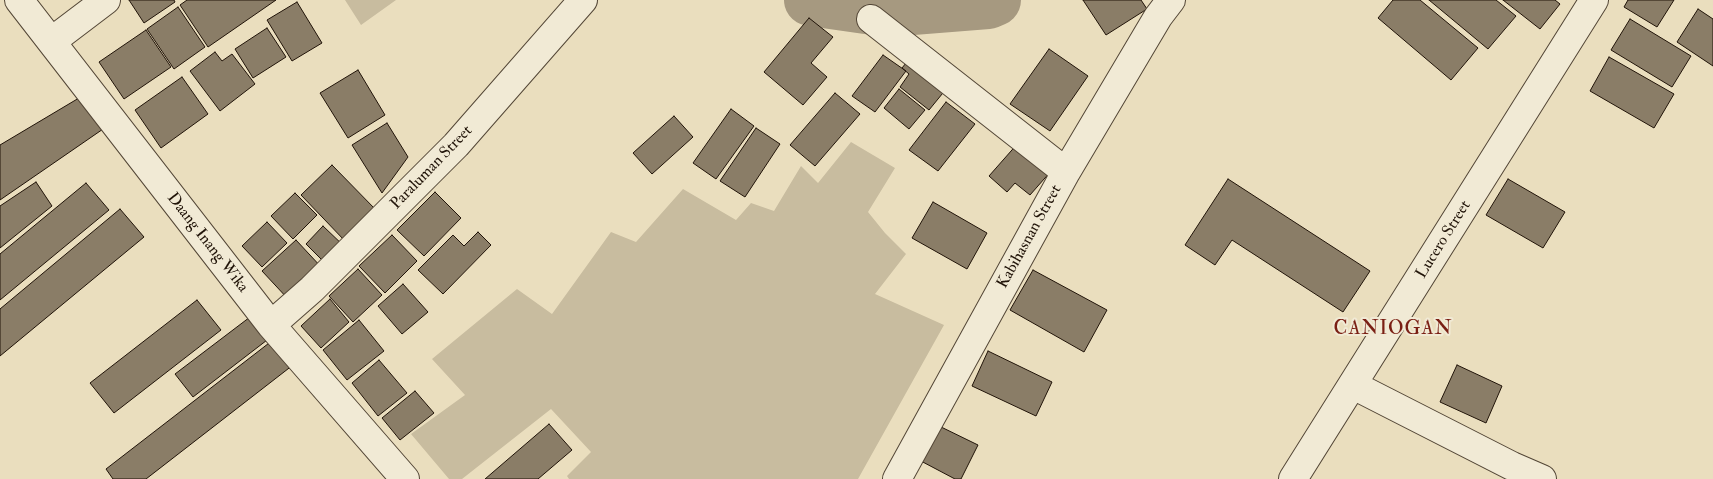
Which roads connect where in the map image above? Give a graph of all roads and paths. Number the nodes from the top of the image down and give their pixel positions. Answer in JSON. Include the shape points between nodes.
{"nodes":[{"id":1,"x":19,"y":0,"type":"edge"},
{"id":2,"x":106,"y":0,"type":"edge"},
{"id":3,"x":583,"y":0,"type":"edge"},
{"id":4,"x":1171,"y":0,"type":"edge"},
{"id":5,"x":1594,"y":0,"type":"edge"},
{"id":6,"x":871,"y":19,"type":"dead end"},
{"id":7,"x":52,"y":41,"type":"junction"},
{"id":8,"x":1066,"y":172,"type":"junction"},
{"id":9,"x":271,"y":325,"type":"junction"},
{"id":10,"x":1353,"y":385,"type":"junction"},
{"id":11,"x":1508,"y":472,"type":"edge"},
{"id":12,"x":405,"y":479,"type":"edge"},
{"id":13,"x":897,"y":479,"type":"edge"},
{"id":14,"x":1293,"y":479,"type":"edge"},
{"id":15,"x":1542,"y":479,"type":"edge"}],
"edges":[{"from":1,"to":7,"type":"street","name":"Daang Inang Wika"},
{"from":2,"to":7,"type":"street"},
{"from":3,"to":9,"type":"street","name":"Paraluman Street","via":[[456,145],[312,289]]},
{"from":4,"to":8,"type":"street","name":"Kabihasnan Street"},
{"from":5,"to":10,"type":"street","name":"Lucero Street"},
{"from":6,"to":8,"type":"street"},
{"from":7,"to":9,"type":"street","name":"Daang Inang Wika"},
{"from":8,"to":13,"type":"street","name":"Kabihasnan Street"},
{"from":9,"to":12,"type":"street","name":"Daang Inang Wika"},
{"from":10,"to":11,"type":"street"},
{"from":10,"to":14,"type":"street","name":"Lucero Street"},
{"from":11,"to":15,"type":"street"}]}
